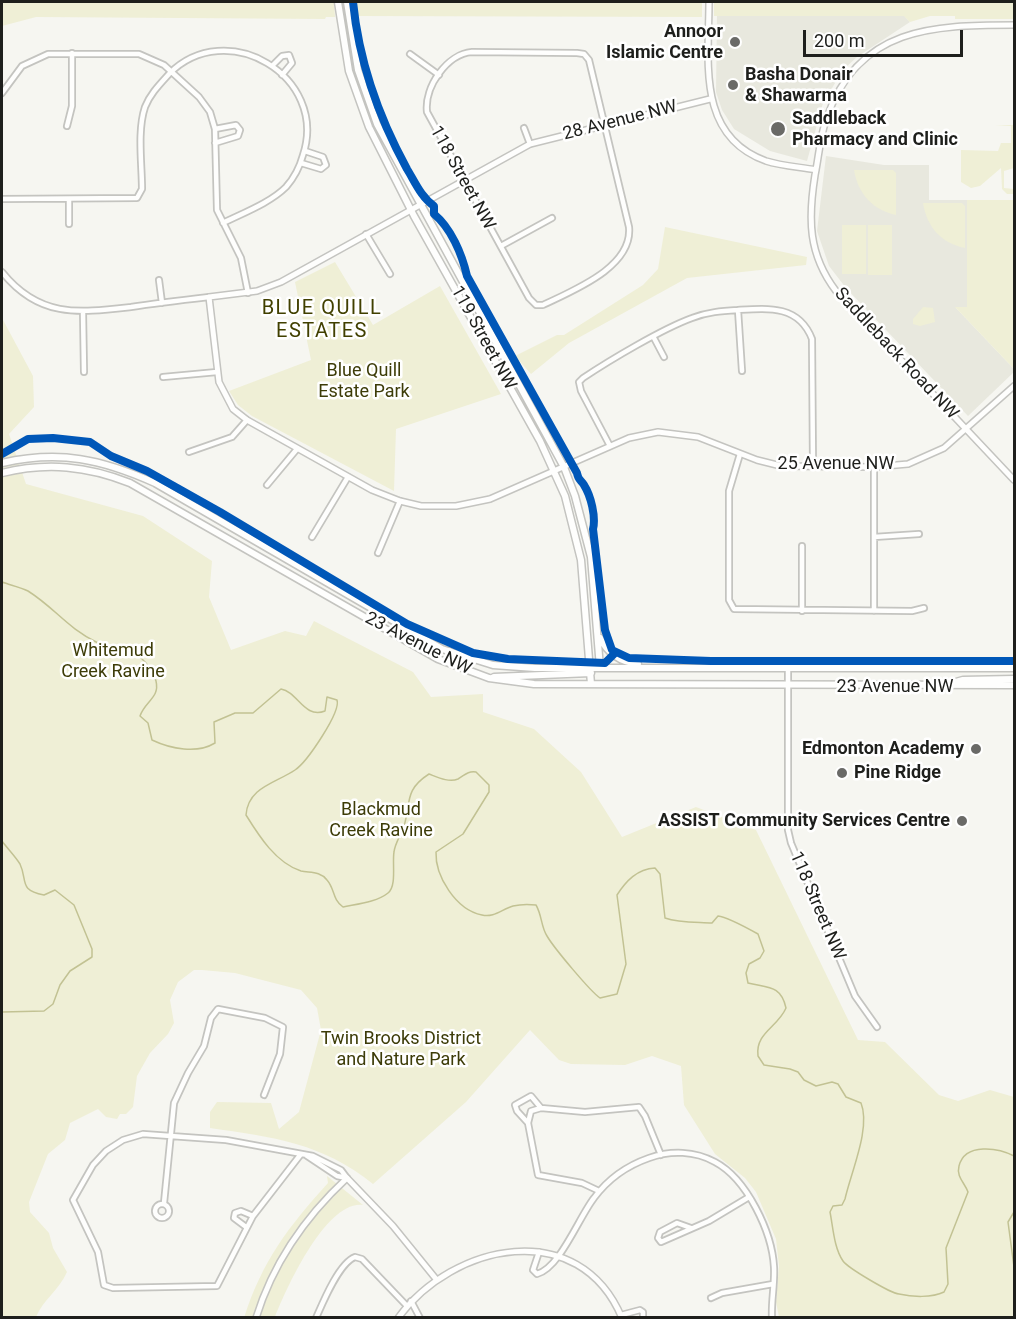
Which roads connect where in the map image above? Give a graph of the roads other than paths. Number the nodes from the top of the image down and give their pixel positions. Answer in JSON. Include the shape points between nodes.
{"nodes":[{"id":1,"x":338,"y":2,"type":"edge"},
{"id":2,"x":347,"y":2,"type":"edge"},
{"id":3,"x":709,"y":2,"type":"edge"},
{"id":4,"x":1014,"y":25,"type":"edge"},
{"id":5,"x":72,"y":53,"type":"junction"},
{"id":6,"x":410,"y":54,"type":"dead end"},
{"id":7,"x":272,"y":66,"type":"junction"},
{"id":8,"x":172,"y":72,"type":"junction"},
{"id":9,"x":282,"y":75,"type":"junction"},
{"id":10,"x":439,"y":75,"type":"junction"},
{"id":11,"x":3,"y":89,"type":"edge"},
{"id":12,"x":710,"y":99,"type":"junction"},
{"id":13,"x":605,"y":125,"type":"junction"},
{"id":14,"x":67,"y":126,"type":"dead end"},
{"id":15,"x":524,"y":128,"type":"dead end"},
{"id":16,"x":215,"y":129,"type":"junction"},
{"id":17,"x":215,"y":143,"type":"junction"},
{"id":18,"x":530,"y":144,"type":"junction"},
{"id":19,"x":305,"y":151,"type":"junction"},
{"id":20,"x":301,"y":163,"type":"junction"},
{"id":21,"x":816,"y":170,"type":"junction"},
{"id":22,"x":463,"y":180,"type":"junction"},
{"id":23,"x":2,"y":199,"type":"edge"},
{"id":24,"x":69,"y":199,"type":"junction"},
{"id":25,"x":419,"y":204,"type":"junction"},
{"id":26,"x":411,"y":209,"type":"junction"},
{"id":27,"x":552,"y":218,"type":"dead end"},
{"id":28,"x":69,"y":224,"type":"dead end"},
{"id":29,"x":223,"y":224,"type":"junction"},
{"id":30,"x":366,"y":234,"type":"junction"},
{"id":31,"x":501,"y":246,"type":"junction"},
{"id":32,"x":2,"y":272,"type":"edge"},
{"id":33,"x":390,"y":274,"type":"dead end"},
{"id":34,"x":159,"y":280,"type":"dead end"},
{"id":35,"x":248,"y":293,"type":"junction"},
{"id":36,"x":209,"y":297,"type":"junction"},
{"id":37,"x":162,"y":303,"type":"junction"},
{"id":38,"x":738,"y":310,"type":"junction"},
{"id":39,"x":83,"y":312,"type":"junction"},
{"id":40,"x":654,"y":338,"type":"junction"},
{"id":41,"x":664,"y":357,"type":"dead end"},
{"id":42,"x":742,"y":371,"type":"dead end"},
{"id":43,"x":84,"y":372,"type":"dead end"},
{"id":44,"x":217,"y":372,"type":"junction"},
{"id":45,"x":163,"y":377,"type":"dead end"},
{"id":46,"x":1014,"y":386,"type":"edge"},
{"id":47,"x":247,"y":420,"type":"junction"},
{"id":48,"x":967,"y":429,"type":"junction"},
{"id":49,"x":610,"y":446,"type":"junction"},
{"id":50,"x":297,"y":449,"type":"junction"},
{"id":51,"x":189,"y":452,"type":"dead end"},
{"id":52,"x":740,"y":454,"type":"junction"},
{"id":53,"x":2,"y":463,"type":"edge"},
{"id":54,"x":564,"y":466,"type":"junction"},
{"id":55,"x":813,"y":467,"type":"junction"},
{"id":56,"x":874,"y":467,"type":"junction"},
{"id":57,"x":555,"y":471,"type":"junction"},
{"id":58,"x":2,"y":473,"type":"edge"},
{"id":59,"x":348,"y":477,"type":"junction"},
{"id":60,"x":1014,"y":480,"type":"edge"},
{"id":61,"x":267,"y":485,"type":"dead end"},
{"id":62,"x":400,"y":501,"type":"junction"},
{"id":63,"x":920,"y":534,"type":"dead end"},
{"id":64,"x":312,"y":537,"type":"dead end"},
{"id":65,"x":874,"y":537,"type":"junction"},
{"id":66,"x":802,"y":546,"type":"dead end"},
{"id":67,"x":378,"y":553,"type":"dead end"},
{"id":68,"x":924,"y":608,"type":"dead end"},
{"id":69,"x":802,"y":610,"type":"junction"},
{"id":70,"x":874,"y":610,"type":"junction"},
{"id":71,"x":598,"y":635,"type":"junction"},
{"id":72,"x":600,"y":668,"type":"junction"},
{"id":73,"x":684,"y":668,"type":"junction"},
{"id":74,"x":788,"y":668,"type":"junction"},
{"id":75,"x":1014,"y":668,"type":"edge"},
{"id":76,"x":590,"y":671,"type":"junction"},
{"id":77,"x":489,"y":678,"type":"junction"},
{"id":78,"x":1014,"y":679,"type":"edge"},
{"id":79,"x":591,"y":684,"type":"junction"},
{"id":80,"x":1014,"y":685,"type":"edge"},
{"id":81,"x":788,"y":687,"type":"junction"},
{"id":82,"x":939,"y":687,"type":"junction"},
{"id":83,"x":877,"y":1027,"type":"dead end"},
{"id":84,"x":264,"y":1095,"type":"dead end"},
{"id":85,"x":541,"y":1108,"type":"junction"},
{"id":86,"x":528,"y":1123,"type":"junction"},
{"id":87,"x":171,"y":1135,"type":"junction"},
{"id":88,"x":304,"y":1155,"type":"junction"},
{"id":89,"x":661,"y":1155,"type":"junction"},
{"id":90,"x":347,"y":1178,"type":"junction"},
{"id":91,"x":599,"y":1191,"type":"junction"},
{"id":92,"x":749,"y":1197,"type":"junction"},
{"id":93,"x":164,"y":1203,"type":"dead end"},
{"id":94,"x":253,"y":1216,"type":"junction"},
{"id":95,"x":246,"y":1227,"type":"junction"},
{"id":96,"x":691,"y":1228,"type":"junction"},
{"id":97,"x":539,"y":1252,"type":"junction"},
{"id":98,"x":558,"y":1256,"type":"junction"},
{"id":99,"x":436,"y":1279,"type":"junction"},
{"id":100,"x":773,"y":1284,"type":"junction"},
{"id":101,"x":711,"y":1298,"type":"dead end"},
{"id":102,"x":409,"y":1304,"type":"junction"},
{"id":103,"x":402,"y":1316,"type":"edge"},
{"id":104,"x":621,"y":1316,"type":"edge"},
{"id":105,"x":256,"y":1317,"type":"edge"},
{"id":106,"x":316,"y":1317,"type":"edge"},
{"id":107,"x":420,"y":1317,"type":"edge"},
{"id":108,"x":643,"y":1317,"type":"edge"},
{"id":109,"x":772,"y":1317,"type":"edge"}],
"edges":[{"from":1,"to":26,"type":"main road","name":"119 Street NW","via":[[349,71],[369,127]]},
{"from":2,"to":25,"type":"main road","name":"119 Street NW","via":[[358,70],[377,124]]},
{"from":3,"to":12,"type":"street"},
{"from":4,"to":21,"type":"street","name":"Saddleback Road NW","via":[[924,29],[899,38],[867,58],[843,85],[830,110]]},
{"from":5,"to":8,"type":"street","via":[[139,54]]},
{"from":5,"to":11,"type":"street","via":[[48,54],[31,60]]},
{"from":5,"to":14,"type":"street","via":[[72,106]]},
{"from":6,"to":10,"type":"street"},
{"from":7,"to":8,"type":"street","via":[[246,54],[209,52],[189,58]]},
{"from":7,"to":9,"type":"street"},
{"from":7,"to":9,"type":"street","via":[[289,55],[292,63]]},
{"from":8,"to":16,"type":"street","via":[[207,106]]},
{"from":8,"to":24,"type":"street","via":[[153,92],[144,112],[140,196]]},
{"from":9,"to":19,"type":"street","via":[[305,106]]},
{"from":10,"to":13,"type":"street","via":[[452,60],[467,52],[584,54],[589,60]]},
{"from":10,"to":22,"type":"street","name":"118 Street NW","via":[[427,96],[427,112]]},
{"from":12,"to":13,"type":"street","name":"28 Avenue NW"},
{"from":12,"to":21,"type":"street","via":[[724,128],[752,154]]},
{"from":13,"to":18,"type":"street","name":"28 Avenue NW"},
{"from":13,"to":31,"type":"street","name":"118 Street NW","via":[[629,227],[625,250],[609,268],[545,304],[536,305]]},
{"from":15,"to":18,"type":"street"},
{"from":16,"to":17,"type":"street"},
{"from":16,"to":17,"type":"street","via":[[236,125],[240,130],[238,136]]},
{"from":17,"to":29,"type":"street","via":[[216,205]]},
{"from":18,"to":22,"type":"street","name":"28 Avenue NW"},
{"from":19,"to":20,"type":"street"},
{"from":19,"to":20,"type":"street","via":[[323,157],[326,165],[321,169]]},
{"from":20,"to":29,"type":"street","via":[[282,190]]},
{"from":21,"to":48,"type":"street","name":"Saddleback Road NW","via":[[810,229],[813,249],[826,277],[843,300]]},
{"from":22,"to":25,"type":"street","name":"28 Avenue NW"},
{"from":22,"to":31,"type":"street","name":"118 Street NW"},
{"from":23,"to":24,"type":"street"},
{"from":24,"to":28,"type":"street"},
{"from":25,"to":26,"type":"street","name":"28 Avenue NW"},
{"from":25,"to":54,"type":"main road","name":"119 Street NW"},
{"from":26,"to":30,"type":"street","name":"28 Avenue NW"},
{"from":26,"to":57,"type":"main road","name":"119 Street NW"},
{"from":27,"to":31,"type":"street","name":"118 Street NW"},
{"from":29,"to":35,"type":"street","via":[[243,262]]},
{"from":30,"to":33,"type":"street"},
{"from":30,"to":35,"type":"street","name":"28 Avenue NW","via":[[281,282]]},
{"from":32,"to":39,"type":"street","name":"28 Avenue NW","via":[[43,305]]},
{"from":34,"to":37,"type":"street"},
{"from":35,"to":36,"type":"street","name":"28 Avenue NW"},
{"from":36,"to":37,"type":"street","name":"28 Avenue NW"},
{"from":36,"to":44,"type":"street","name":"25 Avenue NW"},
{"from":37,"to":39,"type":"street","name":"28 Avenue NW"},
{"from":38,"to":40,"type":"street","via":[[700,315]]},
{"from":38,"to":42,"type":"street"},
{"from":38,"to":55,"type":"street","via":[[774,308],[793,315],[806,326],[812,344]]},
{"from":39,"to":43,"type":"street"},
{"from":40,"to":41,"type":"street"},
{"from":40,"to":49,"type":"street","via":[[579,382]]},
{"from":44,"to":45,"type":"street"},
{"from":44,"to":47,"type":"street","name":"25 Avenue NW","via":[[225,398]]},
{"from":46,"to":48,"type":"street","name":"25 Avenue NW"},
{"from":47,"to":50,"type":"street","name":"25 Avenue NW"},
{"from":47,"to":51,"type":"street","via":[[232,437]]},
{"from":48,"to":56,"type":"street","name":"25 Avenue NW","via":[[925,459]]},
{"from":48,"to":60,"type":"street","name":"Saddleback Road NW"},
{"from":49,"to":52,"type":"street","name":"25 Avenue NW","via":[[648,433],[677,432],[698,436]]},
{"from":49,"to":54,"type":"street","name":"25 Avenue NW"},
{"from":50,"to":59,"type":"street","name":"25 Avenue NW"},
{"from":50,"to":61,"type":"street"},
{"from":52,"to":55,"type":"street","name":"25 Avenue NW","via":[[772,465]]},
{"from":52,"to":69,"type":"street","via":[[729,491],[731,607],[740,611]]},
{"from":53,"to":76,"type":"main road","name":"23 Avenue NW","via":[[62,456],[113,465],[154,483],[442,649],[470,660],[504,666]]},
{"from":54,"to":57,"type":"street","name":"25 Avenue NW"},
{"from":54,"to":71,"type":"main road","name":"119 Street NW","via":[[591,557]]},
{"from":55,"to":56,"type":"street","name":"25 Avenue NW"},
{"from":56,"to":65,"type":"street"},
{"from":57,"to":62,"type":"street","name":"25 Avenue NW","via":[[476,503],[447,507]]},
{"from":57,"to":76,"type":"main road","name":"119 Street NW","via":[[581,560]]},
{"from":58,"to":77,"type":"main road","name":"23 Avenue NW","via":[[25,467],[61,466],[130,483],[438,659]]},
{"from":59,"to":62,"type":"street","name":"25 Avenue NW"},
{"from":59,"to":64,"type":"street"},
{"from":62,"to":67,"type":"street"},
{"from":63,"to":65,"type":"street"},
{"from":65,"to":70,"type":"street"},
{"from":66,"to":69,"type":"street"},
{"from":68,"to":70,"type":"street"},
{"from":69,"to":70,"type":"street"},
{"from":71,"to":72,"type":"main road","name":"119 Street NW"},
{"from":71,"to":73,"type":"main road","via":[[607,652],[624,661]]},
{"from":72,"to":73,"type":"main road","name":"23 Avenue NW"},
{"from":72,"to":76,"type":"main road"},
{"from":73,"to":74,"type":"main road","name":"23 Avenue NW"},
{"from":74,"to":75,"type":"main road","name":"23 Avenue NW"},
{"from":74,"to":81,"type":"street","name":"118 Street NW"},
{"from":76,"to":77,"type":"main road"},
{"from":76,"to":79,"type":"main road","name":"119 Street NW"},
{"from":77,"to":79,"type":"main road","name":"23 Avenue NW","via":[[534,684]]},
{"from":78,"to":82,"type":"main road","via":[[963,680]]},
{"from":79,"to":81,"type":"main road","name":"23 Avenue NW"},
{"from":80,"to":82,"type":"main road","name":"23 Avenue NW"},
{"from":81,"to":82,"type":"main road","name":"23 Avenue NW"},
{"from":81,"to":83,"type":"street","name":"118 Street NW","via":[[791,843],[855,996]]},
{"from":84,"to":87,"type":"street","via":[[279,1054],[283,1027],[265,1018],[218,1010],[212,1016],[200,1055],[176,1096]]},
{"from":85,"to":86,"type":"street","via":[[531,1111]]},
{"from":85,"to":86,"type":"street","via":[[531,1096],[515,1106]]},
{"from":85,"to":89,"type":"street","via":[[595,1112],[639,1107]]},
{"from":86,"to":91,"type":"street","via":[[538,1176],[582,1183]]},
{"from":87,"to":88,"type":"street","via":[[239,1142]]},
{"from":87,"to":93,"type":"street"},
{"from":87,"to":95,"type":"street","via":[[136,1136],[111,1147],[93,1165],[73,1198],[98,1252],[104,1285],[215,1287]]},
{"from":88,"to":90,"type":"street"},
{"from":88,"to":94,"type":"street"},
{"from":89,"to":91,"type":"street","via":[[621,1172]]},
{"from":89,"to":92,"type":"street","via":[[701,1156],[717,1163],[735,1176]]},
{"from":90,"to":99,"type":"street"},
{"from":90,"to":105,"type":"street","via":[[293,1240],[276,1267]]},
{"from":91,"to":98,"type":"street"},
{"from":92,"to":96,"type":"street"},
{"from":92,"to":100,"type":"street","via":[[770,1247]]},
{"from":94,"to":95,"type":"street"},
{"from":94,"to":95,"type":"street","via":[[235,1213],[234,1218]]},
{"from":96,"to":96,"type":"street","via":[[677,1223],[660,1232],[658,1238],[666,1242]]},
{"from":97,"to":98,"type":"street"},
{"from":97,"to":98,"type":"street","via":[[533,1268],[537,1274]]},
{"from":97,"to":99,"type":"street","via":[[495,1253]]},
{"from":98,"to":104,"type":"street","via":[[594,1277],[611,1296]]},
{"from":99,"to":102,"type":"street"},
{"from":100,"to":101,"type":"street"},
{"from":100,"to":109,"type":"street"},
{"from":102,"to":103,"type":"street"},
{"from":102,"to":106,"type":"street","via":[[370,1266],[355,1257],[347,1262]]},
{"from":102,"to":107,"type":"street"},
{"from":104,"to":108,"type":"street","via":[[638,1309],[643,1311]]}]}
